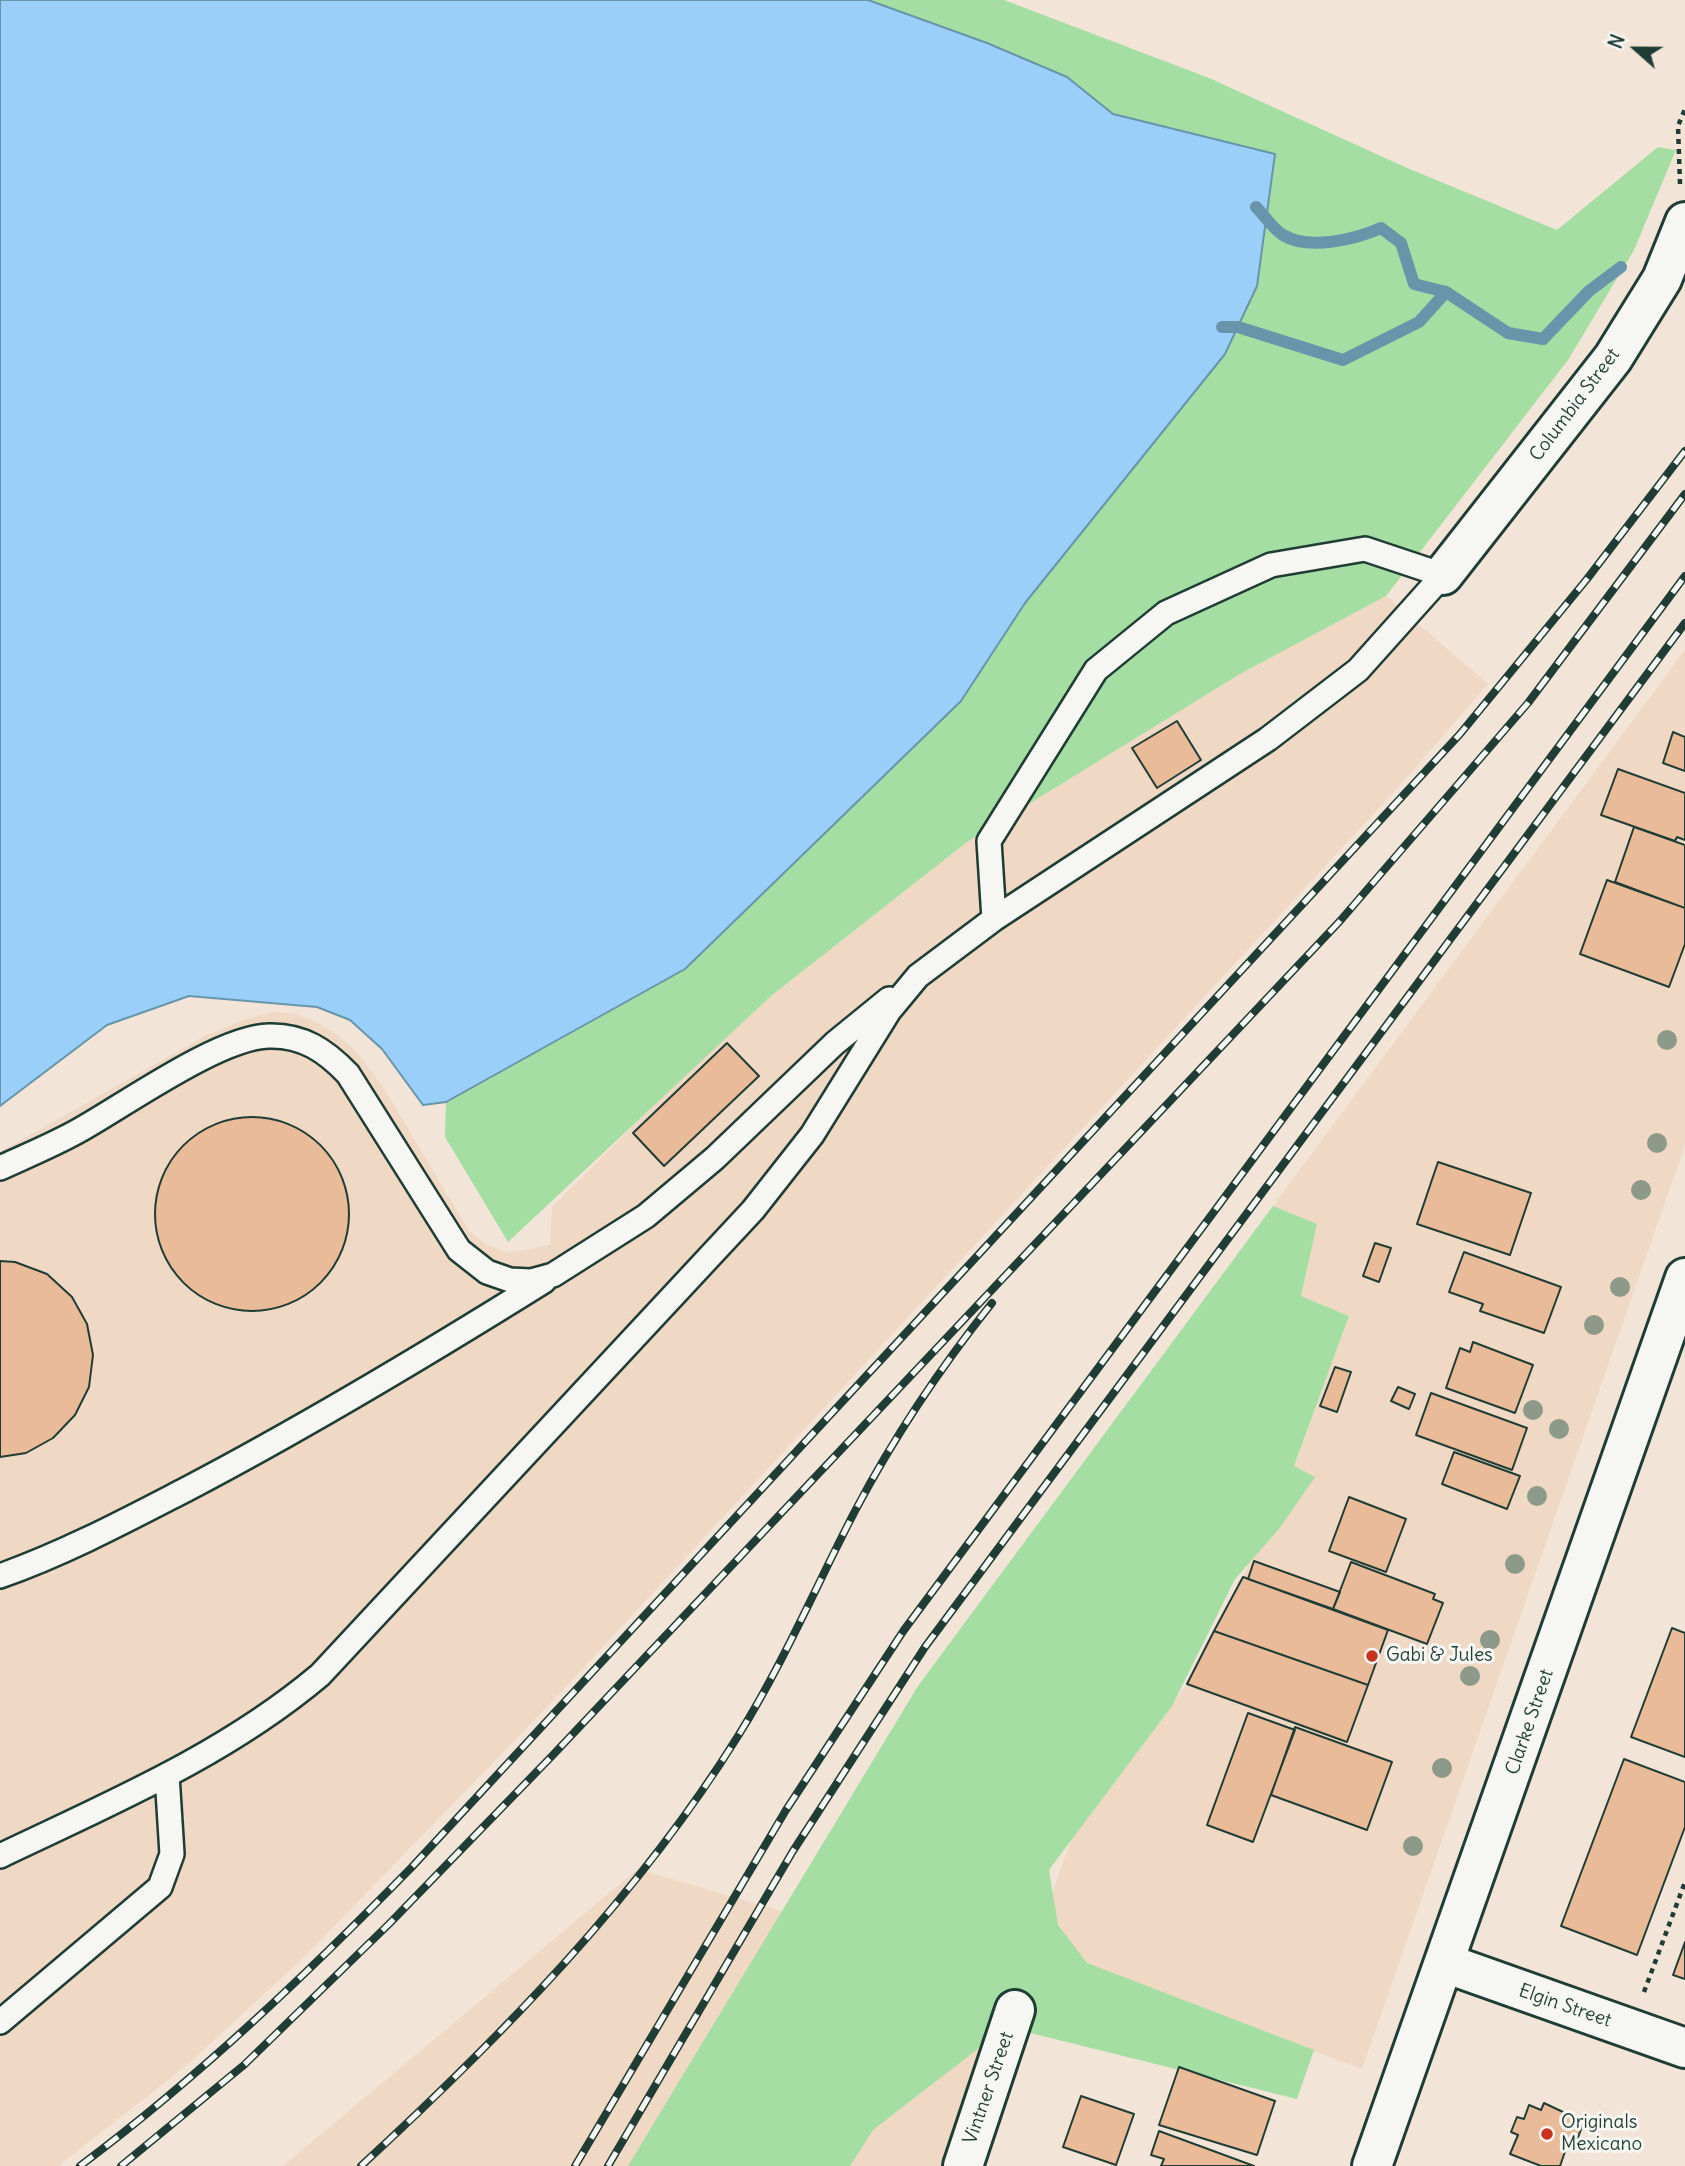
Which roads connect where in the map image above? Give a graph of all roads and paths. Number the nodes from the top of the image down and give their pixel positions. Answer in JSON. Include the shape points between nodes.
{"nodes":[{"id":1,"x":1685,"y":109,"type":"edge"},
{"id":2,"x":1683,"y":226,"type":"edge"},
{"id":3,"x":1443,"y":575,"type":"junction"},
{"id":4,"x":994,"y":919,"type":"junction"},
{"id":5,"x":918,"y":976,"type":"junction"},
{"id":6,"x":0,"y":1168,"type":"edge"},
{"id":7,"x":553,"y":1275,"type":"junction"},
{"id":8,"x":1685,"y":1278,"type":"edge"},
{"id":9,"x":0,"y":1576,"type":"edge"},
{"id":10,"x":167,"y":1775,"type":"junction"},
{"id":11,"x":0,"y":1856,"type":"edge"},
{"id":12,"x":1685,"y":1882,"type":"edge"},
{"id":13,"x":1445,"y":1963,"type":"junction"},
{"id":14,"x":1644,"y":1992,"type":"dead end"},
{"id":15,"x":1015,"y":2010,"type":"dead end"},
{"id":16,"x":0,"y":2022,"type":"edge"},
{"id":17,"x":1685,"y":2048,"type":"edge"},
{"id":18,"x":962,"y":2166,"type":"edge"},
{"id":19,"x":1372,"y":2166,"type":"edge"}],
"edges":[{"from":1,"to":2,"type":"path","via":[[1678,126]]},
{"from":2,"to":3,"type":"main road","name":"Columbia Street","via":[[1662,279],[1614,358]]},
{"from":3,"to":4,"type":"lane","via":[[1357,670],[1268,739]]},
{"from":3,"to":4,"type":"lane","via":[[1365,549],[1271,565],[1166,613],[1096,670],[989,841]]},
{"from":4,"to":5,"type":"lane"},
{"from":5,"to":7,"type":"lane","via":[[835,1043],[715,1158],[646,1216]]},
{"from":5,"to":10,"type":"lane","via":[[889,1011],[812,1135],[753,1210],[365,1629],[283,1706],[219,1749]]},
{"from":6,"to":7,"type":"lane","via":[[76,1132],[214,1052],[244,1040],[291,1037],[331,1056],[348,1074],[470,1261],[510,1280]]},
{"from":7,"to":9,"type":"lane","via":[[270,1446],[54,1557]]},
{"from":8,"to":13,"type":"main road","name":"Clarke Street"},
{"from":10,"to":11,"type":"lane"},
{"from":10,"to":16,"type":"lane","via":[[172,1854],[160,1887]]},
{"from":12,"to":14,"type":"path"},
{"from":13,"to":17,"type":"main road","name":"Elgin Street"},
{"from":13,"to":19,"type":"main road","name":"Clarke Street"},
{"from":15,"to":18,"type":"main road","name":"Vintner Street"}]}
